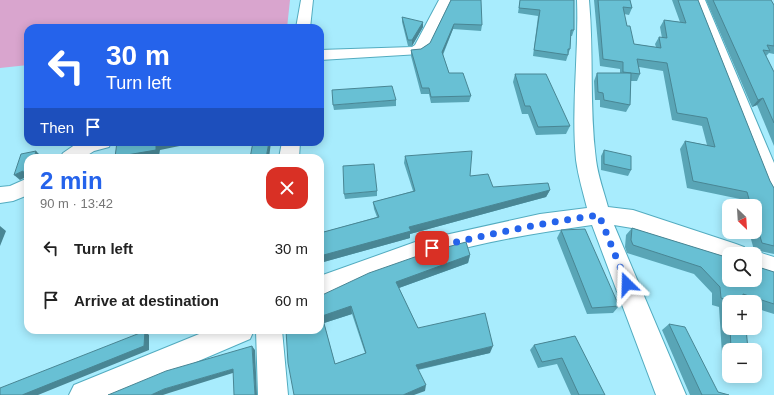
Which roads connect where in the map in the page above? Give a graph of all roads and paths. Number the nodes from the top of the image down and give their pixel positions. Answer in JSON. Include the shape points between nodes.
{"nodes":[{"id":1,"x":307,"y":0,"type":"edge"},
{"id":2,"x":445,"y":0,"type":"edge"},
{"id":3,"x":583,"y":0,"type":"edge"},
{"id":4,"x":699,"y":0,"type":"edge"},
{"id":5,"x":304,"y":24,"type":"edge"},
{"id":6,"x":324,"y":55,"type":"edge"},
{"id":7,"x":88,"y":146,"type":"edge"},
{"id":8,"x":76,"y":154,"type":"edge"},
{"id":9,"x":24,"y":188,"type":"edge"},
{"id":10,"x":774,"y":188,"type":"edge"},
{"id":11,"x":0,"y":195,"type":"edge"},
{"id":12,"x":599,"y":215,"type":"junction"},
{"id":13,"x":722,"y":249,"type":"edge"},
{"id":14,"x":762,"y":263,"type":"edge"},
{"id":15,"x":774,"y":267,"type":"edge"},
{"id":16,"x":324,"y":286,"type":"edge"},
{"id":17,"x":231,"y":334,"type":"edge"},
{"id":18,"x":269,"y":334,"type":"edge"},
{"id":19,"x":84,"y":395,"type":"edge"},
{"id":20,"x":273,"y":395,"type":"edge"},
{"id":21,"x":671,"y":395,"type":"edge"}],
"edges":[{"from":1,"to":5,"type":"street"},
{"from":2,"to":6,"type":"street","via":[[421,48],[415,51]]},
{"from":3,"to":12,"type":"street","via":[[586,34],[583,107],[586,161]]},
{"from":4,"to":10,"type":"street"},
{"from":7,"to":8,"type":"street"},
{"from":9,"to":11,"type":"street"},
{"from":12,"to":13,"type":"street","via":[[633,219]]},
{"from":12,"to":16,"type":"street","via":[[540,223],[418,251]]},
{"from":12,"to":21,"type":"street"},
{"from":14,"to":15,"type":"street"},
{"from":17,"to":19,"type":"street"},
{"from":18,"to":20,"type":"street"}]}
